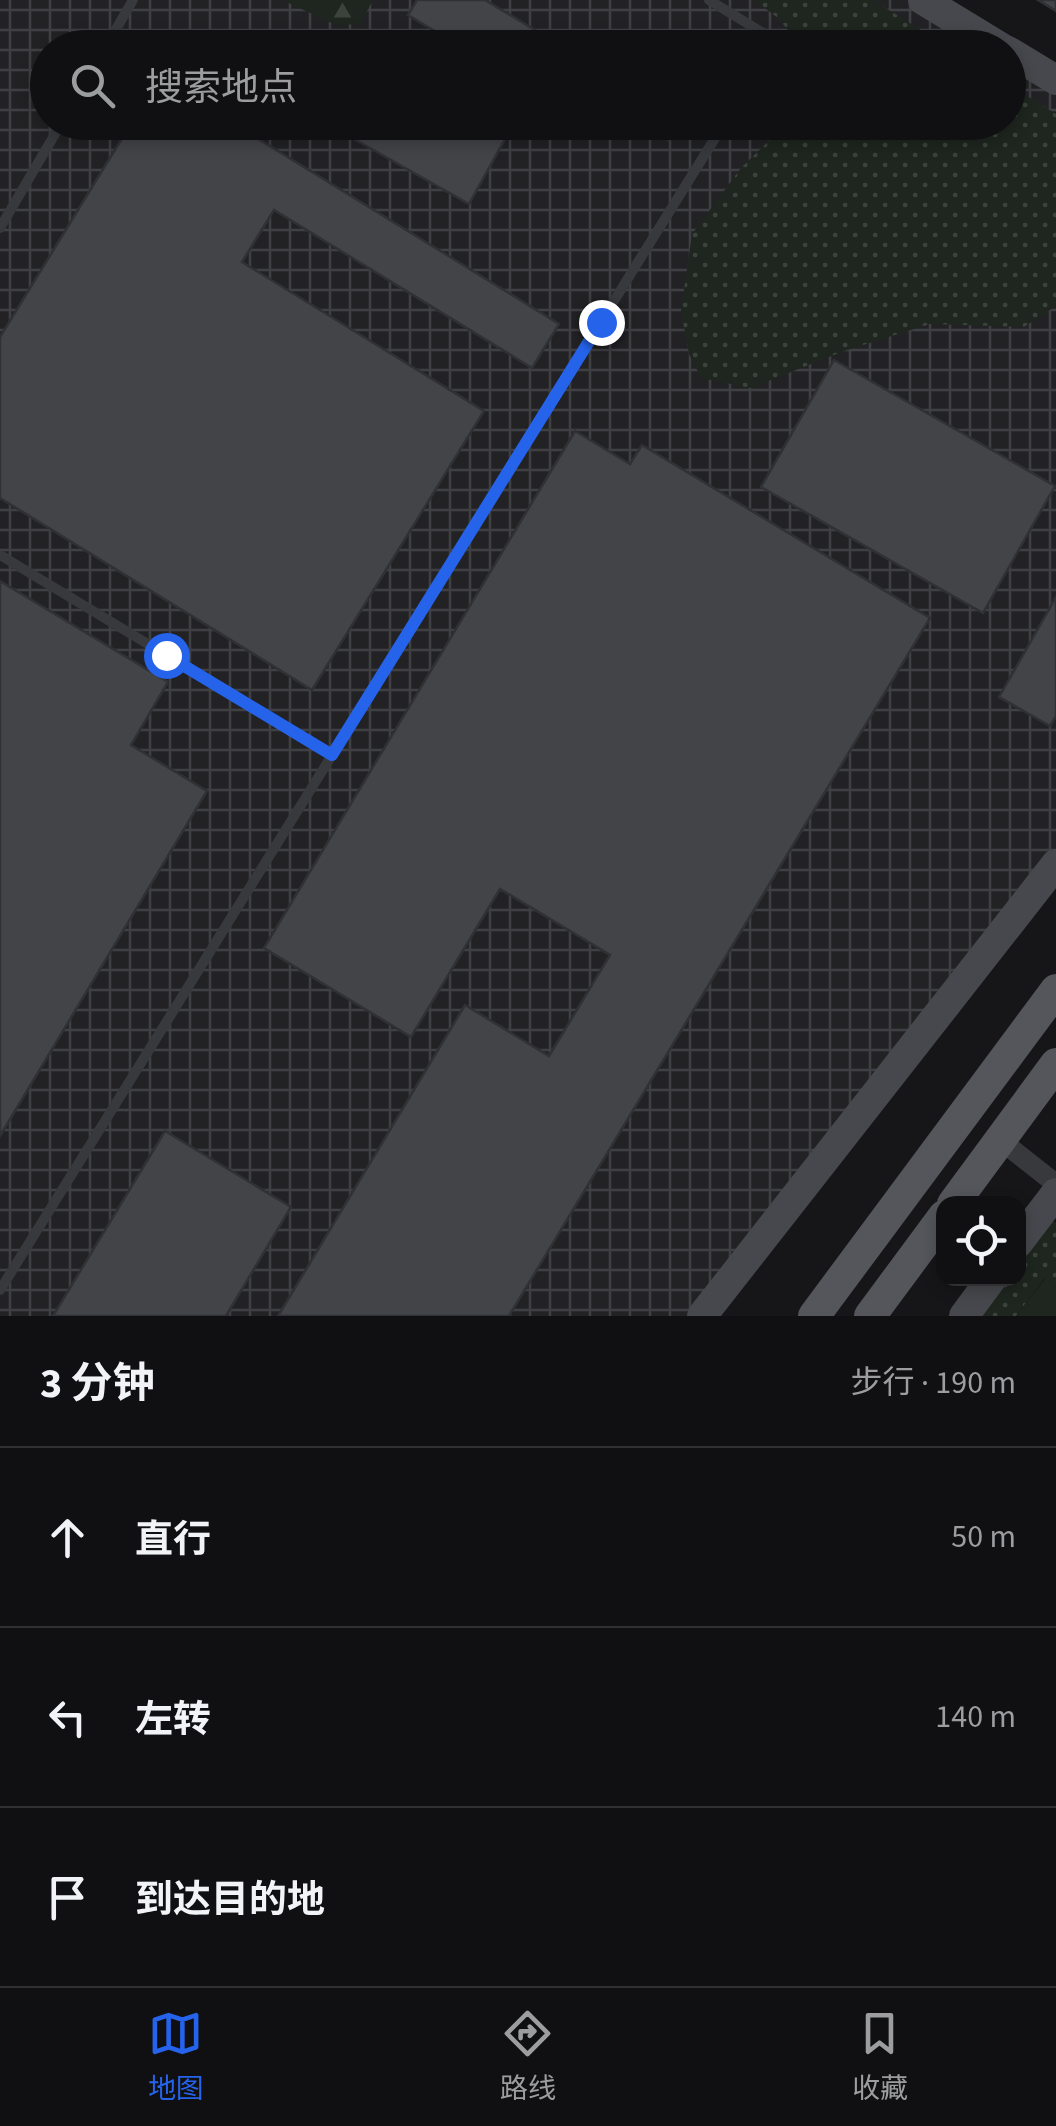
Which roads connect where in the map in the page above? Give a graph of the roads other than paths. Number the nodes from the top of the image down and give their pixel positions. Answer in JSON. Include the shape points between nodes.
{"nodes":[{"id":1,"x":133,"y":0,"type":"edge"},
{"id":2,"x":708,"y":0,"type":"edge"},
{"id":3,"x":924,"y":0,"type":"edge"},
{"id":4,"x":116,"y":30,"type":"edge"},
{"id":5,"x":758,"y":30,"type":"edge"},
{"id":6,"x":974,"y":30,"type":"edge"},
{"id":7,"x":1026,"y":62,"type":"edge"},
{"id":8,"x":1056,"y":80,"type":"edge"},
{"id":9,"x":51,"y":140,"type":"edge"},
{"id":10,"x":714,"y":140,"type":"edge"},
{"id":11,"x":0,"y":228,"type":"edge"},
{"id":12,"x":0,"y":555,"type":"edge"},
{"id":13,"x":332,"y":755,"type":"junction"},
{"id":14,"x":1056,"y":864,"type":"edge"},
{"id":15,"x":1056,"y":990,"type":"edge"},
{"id":16,"x":1056,"y":1064,"type":"edge"},
{"id":17,"x":1000,"y":1140,"type":"junction"},
{"id":18,"x":1056,"y":1184,"type":"edge"},
{"id":19,"x":959,"y":1196,"type":"edge"},
{"id":20,"x":1051,"y":1209,"type":"edge"},
{"id":21,"x":936,"y":1227,"type":"edge"},
{"id":22,"x":1026,"y":1235,"type":"edge"},
{"id":23,"x":986,"y":1286,"type":"edge"},
{"id":24,"x":0,"y":1290,"type":"edge"},
{"id":25,"x":702,"y":1316,"type":"edge"},
{"id":26,"x":814,"y":1316,"type":"edge"},
{"id":27,"x":870,"y":1316,"type":"edge"},
{"id":28,"x":964,"y":1316,"type":"edge"}],
"edges":[{"from":1,"to":4,"type":"lane"},
{"from":2,"to":5,"type":"lane"},
{"from":3,"to":6,"type":"street"},
{"from":7,"to":8,"type":"street"},
{"from":9,"to":11,"type":"lane"},
{"from":10,"to":13,"type":"lane"},
{"from":12,"to":13,"type":"lane"},
{"from":13,"to":24,"type":"lane"},
{"from":14,"to":25,"type":"street"},
{"from":15,"to":26,"type":"main road"},
{"from":16,"to":17,"type":"main road"},
{"from":17,"to":18,"type":"street"},
{"from":17,"to":19,"type":"main road"},
{"from":20,"to":22,"type":"street"},
{"from":21,"to":27,"type":"main road"},
{"from":23,"to":28,"type":"street"}]}
